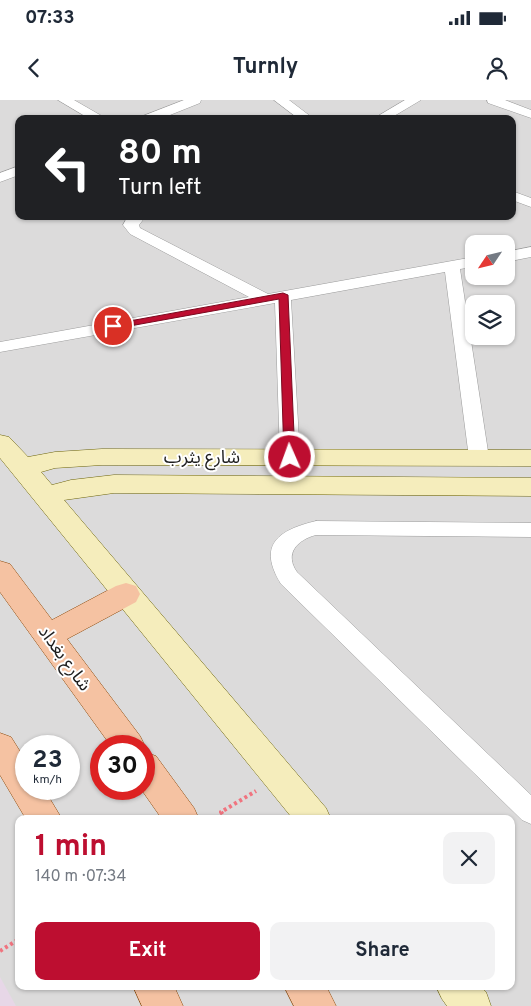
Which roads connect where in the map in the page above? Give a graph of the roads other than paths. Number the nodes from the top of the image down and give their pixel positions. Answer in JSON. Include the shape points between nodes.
{"nodes":[{"id":1,"x":64,"y":100,"type":"edge"},
{"id":2,"x":195,"y":100,"type":"edge"},
{"id":3,"x":280,"y":100,"type":"edge"},
{"id":4,"x":415,"y":100,"type":"edge"},
{"id":5,"x":493,"y":100,"type":"edge"},
{"id":6,"x":531,"y":114,"type":"edge"},
{"id":7,"x":93,"y":115,"type":"edge"},
{"id":8,"x":158,"y":115,"type":"edge"},
{"id":9,"x":302,"y":115,"type":"edge"},
{"id":10,"x":387,"y":115,"type":"edge"},
{"id":11,"x":15,"y":172,"type":"edge"},
{"id":12,"x":0,"y":178,"type":"edge"},
{"id":13,"x":516,"y":197,"type":"edge"},
{"id":14,"x":531,"y":203,"type":"edge"},
{"id":15,"x":134,"y":220,"type":"edge"},
{"id":16,"x":531,"y":252,"type":"edge"},
{"id":17,"x":515,"y":255,"type":"edge"},
{"id":18,"x":465,"y":264,"type":"edge"},
{"id":19,"x":452,"y":266,"type":"junction"},
{"id":20,"x":283,"y":295,"type":"junction"},
{"id":21,"x":265,"y":299,"type":"junction"},
{"id":22,"x":0,"y":347,"type":"edge"},
{"id":23,"x":0,"y":442,"type":"edge"},
{"id":24,"x":290,"y":457,"type":"junction"},
{"id":25,"x":478,"y":458,"type":"junction"},
{"id":26,"x":531,"y":458,"type":"edge"},
{"id":27,"x":23,"y":467,"type":"junction"},
{"id":28,"x":531,"y":487,"type":"edge"},
{"id":29,"x":46,"y":496,"type":"junction"},
{"id":30,"x":531,"y":530,"type":"edge"},
{"id":31,"x":0,"y":571,"type":"edge"},
{"id":32,"x":126,"y":594,"type":"junction"},
{"id":33,"x":49,"y":635,"type":"junction"},
{"id":34,"x":121,"y":735,"type":"edge"},
{"id":35,"x":0,"y":747,"type":"edge"},
{"id":36,"x":155,"y":781,"type":"edge"},
{"id":37,"x":531,"y":812,"type":"edge"},
{"id":38,"x":42,"y":815,"type":"edge"},
{"id":39,"x":179,"y":815,"type":"edge"},
{"id":40,"x":311,"y":815,"type":"edge"},
{"id":41,"x":154,"y":990,"type":"edge"},
{"id":42,"x":306,"y":990,"type":"edge"},
{"id":43,"x":458,"y":990,"type":"edge"},
{"id":44,"x":164,"y":1006,"type":"edge"},
{"id":45,"x":317,"y":1006,"type":"edge"},
{"id":46,"x":472,"y":1006,"type":"edge"}],
"edges":[{"from":1,"to":7,"type":"street"},
{"from":2,"to":8,"type":"street"},
{"from":3,"to":9,"type":"street"},
{"from":4,"to":10,"type":"street"},
{"from":5,"to":6,"type":"street"},
{"from":11,"to":12,"type":"street"},
{"from":13,"to":14,"type":"street"},
{"from":15,"to":21,"type":"street","via":[[131,225],[135,231]]},
{"from":16,"to":17,"type":"street"},
{"from":18,"to":19,"type":"street"},
{"from":19,"to":20,"type":"street"},
{"from":19,"to":25,"type":"street"},
{"from":20,"to":21,"type":"street"},
{"from":20,"to":24,"type":"street"},
{"from":21,"to":22,"type":"street"},
{"from":23,"to":27,"type":"street"},
{"from":24,"to":25,"type":"street","name":"شارع يثرب"},
{"from":24,"to":27,"type":"street","name":"شارع يثرب","via":[[102,457],[55,460]]},
{"from":25,"to":26,"type":"street","name":"شارع يثرب"},
{"from":27,"to":29,"type":"street"},
{"from":28,"to":29,"type":"street","name":"شارع يثرب","via":[[114,484],[71,489]]},
{"from":29,"to":32,"type":"street"},
{"from":30,"to":37,"type":"street","via":[[316,528],[295,534],[282,547],[280,554],[283,571],[289,578]]},
{"from":31,"to":33,"type":"main road","name":"شارع بغداد"},
{"from":32,"to":33,"type":"main road"},
{"from":32,"to":40,"type":"street"},
{"from":33,"to":34,"type":"main road","name":"شارع بغداد"},
{"from":35,"to":38,"type":"main road"},
{"from":36,"to":39,"type":"main road"},
{"from":41,"to":44,"type":"main road"},
{"from":42,"to":45,"type":"main road"},
{"from":43,"to":46,"type":"street"}]}
